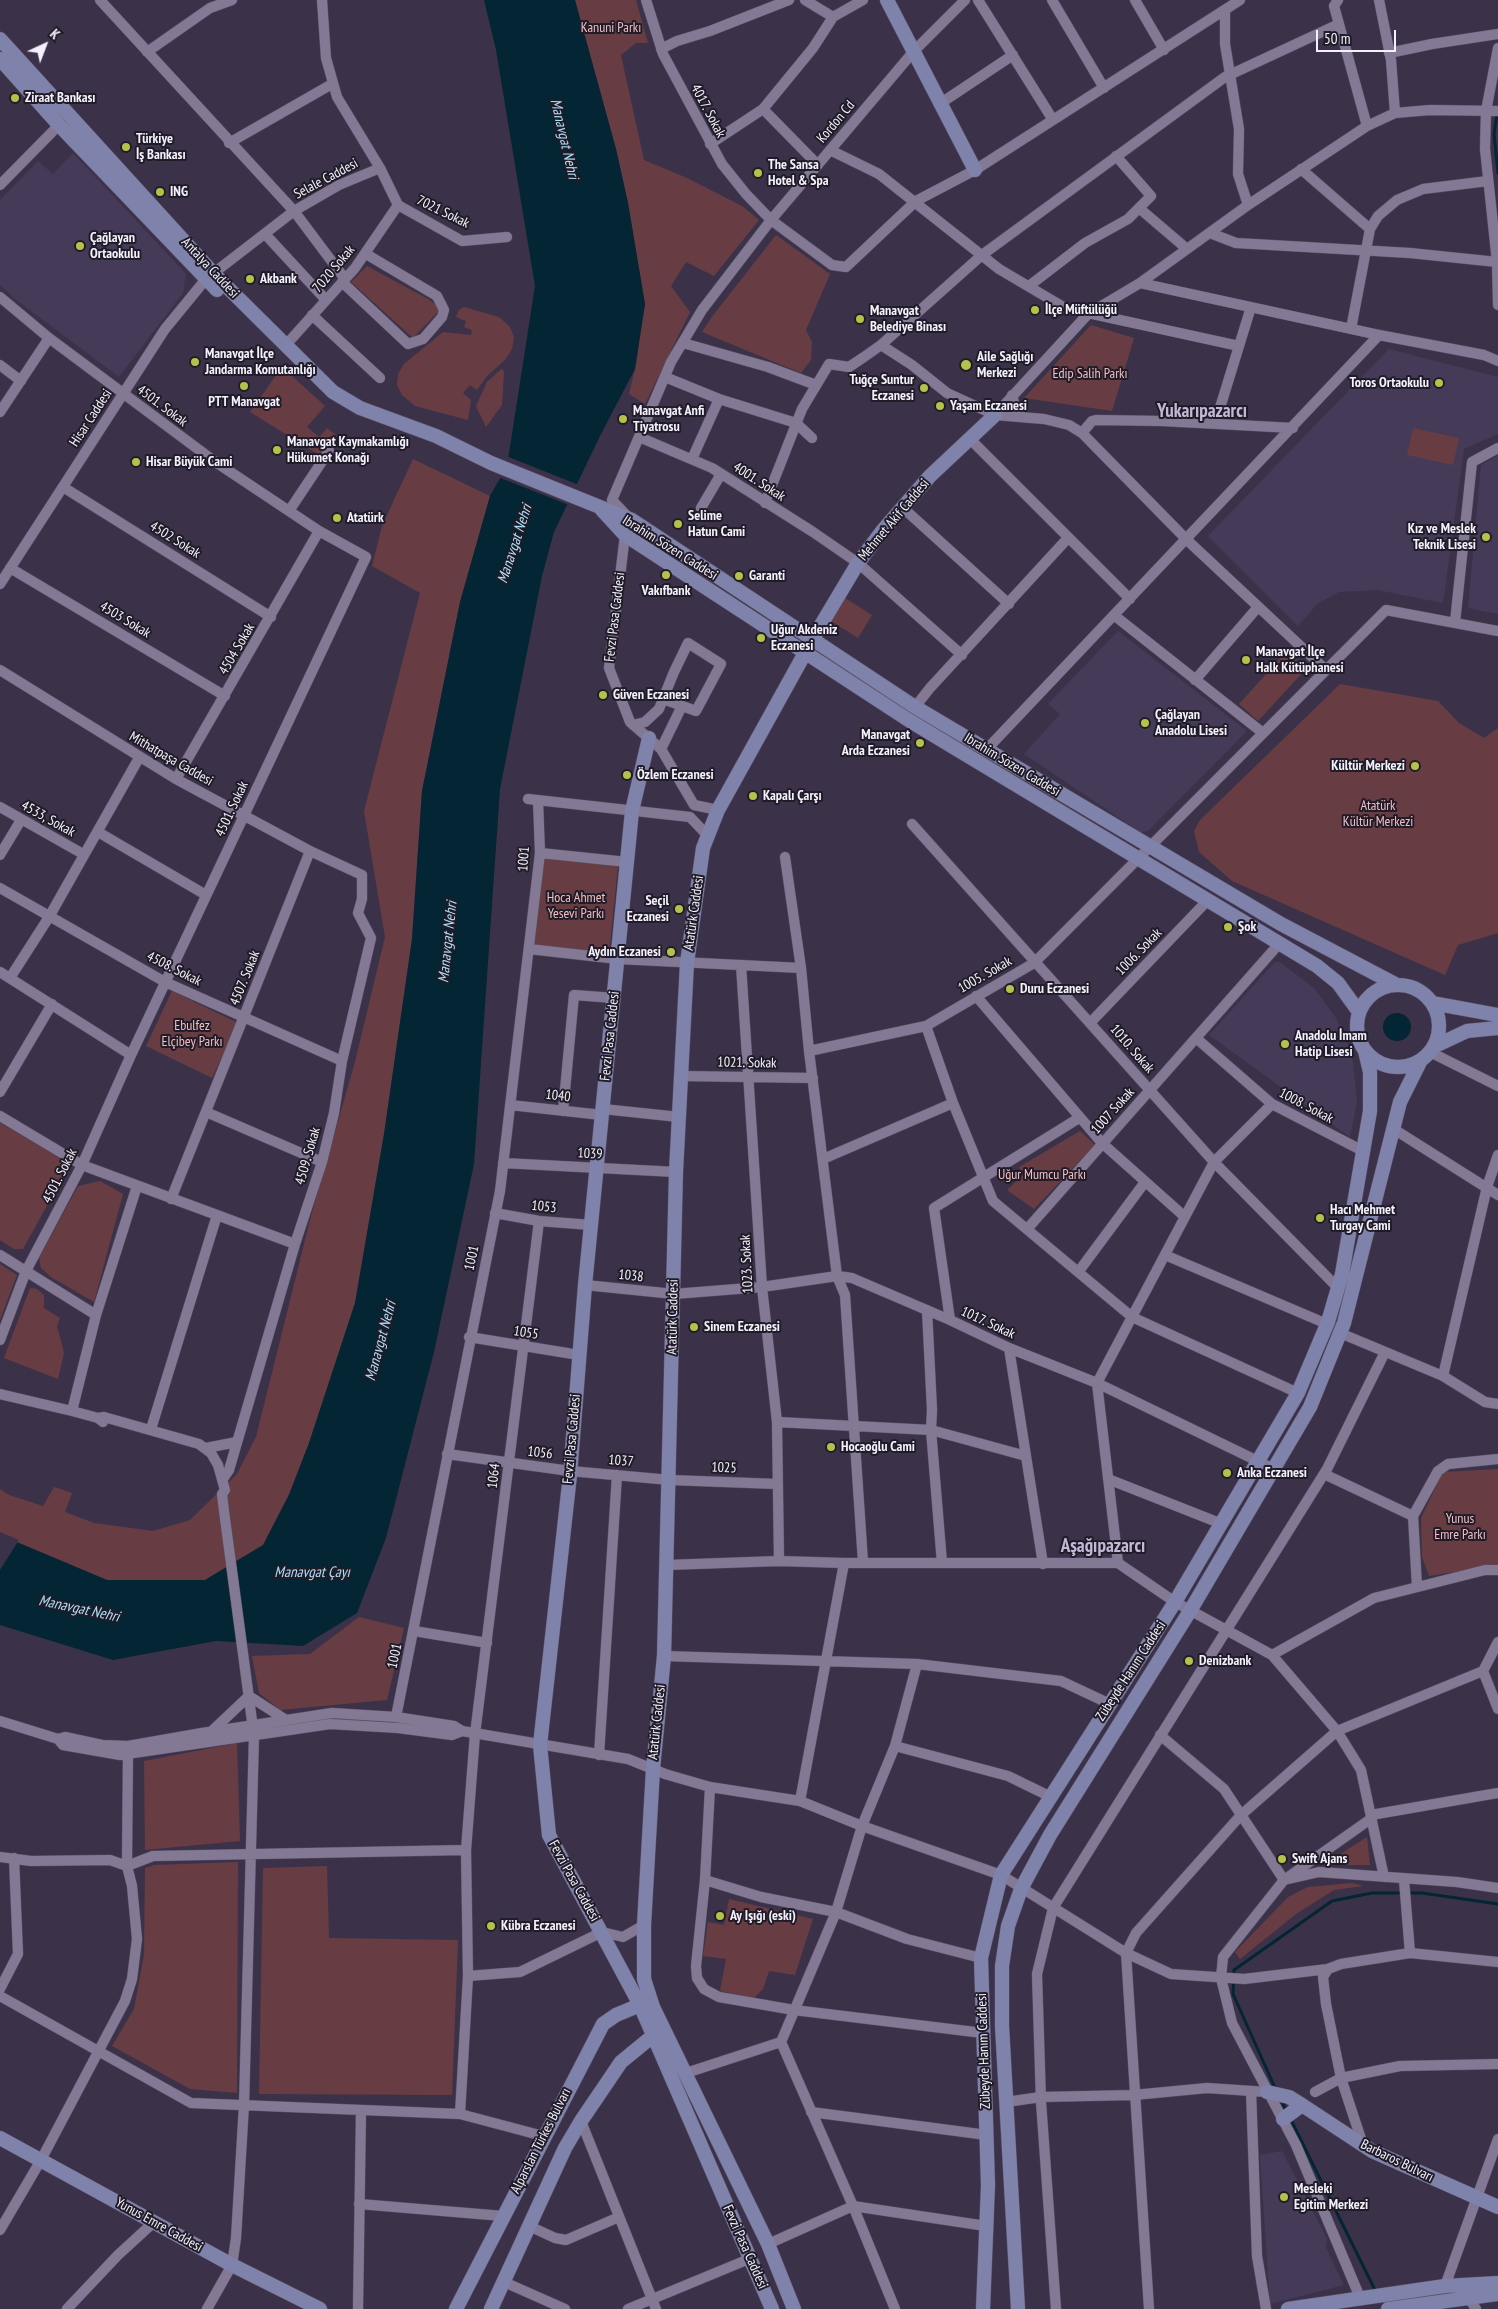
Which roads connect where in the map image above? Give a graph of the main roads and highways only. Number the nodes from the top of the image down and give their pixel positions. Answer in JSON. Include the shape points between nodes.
{"nodes":[{"id":1,"x":887,"y":0,"type":"edge"},
{"id":2,"x":0,"y":39,"type":"edge"},
{"id":3,"x":0,"y":59,"type":"edge"},
{"id":4,"x":975,"y":170,"type":"road end"},
{"id":5,"x":210,"y":277,"type":"junction"},
{"id":6,"x":994,"y":415,"type":"road end"},
{"id":7,"x":456,"y":447,"type":"junction"},
{"id":8,"x":600,"y":508,"type":"junction"},
{"id":9,"x":812,"y":640,"type":"junction"},
{"id":10,"x":805,"y":652,"type":"junction"},
{"id":11,"x":649,"y":738,"type":"road end"},
{"id":12,"x":1395,"y":984,"type":"junction"},
{"id":13,"x":1432,"y":1003,"type":"junction"},
{"id":14,"x":1359,"y":1012,"type":"junction"},
{"id":15,"x":1498,"y":1015,"type":"edge"},
{"id":16,"x":1498,"y":1028,"type":"edge"},
{"id":17,"x":1365,"y":1051,"type":"junction"},
{"id":18,"x":1428,"y":1053,"type":"junction"},
{"id":19,"x":646,"y":2006,"type":"junction"},
{"id":20,"x":660,"y":2033,"type":"junction"},
{"id":21,"x":1270,"y":2092,"type":"road end"},
{"id":22,"x":0,"y":2138,"type":"edge"},
{"id":23,"x":1498,"y":2207,"type":"edge"},
{"id":24,"x":1498,"y":2282,"type":"edge"},
{"id":25,"x":1498,"y":2294,"type":"edge"},
{"id":26,"x":1391,"y":2304,"type":"edge"},
{"id":27,"x":320,"y":2309,"type":"edge"},
{"id":28,"x":456,"y":2309,"type":"edge"},
{"id":29,"x":491,"y":2309,"type":"edge"},
{"id":30,"x":772,"y":2309,"type":"edge"},
{"id":31,"x":794,"y":2309,"type":"edge"},
{"id":32,"x":983,"y":2309,"type":"edge"},
{"id":33,"x":1018,"y":2309,"type":"edge"},
{"id":34,"x":1288,"y":2309,"type":"edge"}],
"edges":[{"from":1,"to":4,"type":"main road"},
{"from":2,"to":5,"type":"main road","name":"Antalya Caddesi"},
{"from":3,"to":5,"type":"main road","name":"Antalya Caddesi","via":[[59,125]]},
{"from":5,"to":7,"type":"main road","name":"Antalya Caddesi","via":[[333,392],[360,408],[416,428]]},
{"from":5,"to":7,"type":"main road","name":"Antalya Caddesi","via":[[331,401],[356,414]]},
{"from":6,"to":9,"type":"main road","name":"Mehmet Akif Caddesi","via":[[902,507],[858,563]]},
{"from":7,"to":8,"type":"main road","name":"Antalya Caddesi"},
{"from":8,"to":9,"type":"main road","name":"Ibrahim Sözen Caddesi","via":[[632,520]]},
{"from":8,"to":10,"type":"main road","name":"Ibrahim Sözen Caddesi","via":[[625,535]]},
{"from":9,"to":12,"type":"main road","name":"Ibrahim Sözen Caddesi","via":[[915,707],[1281,924]]},
{"from":10,"to":14,"type":"main road","name":"Ibrahim Sözen Caddesi","via":[[910,721],[1317,966],[1338,983]]},
{"from":10,"to":19,"type":"main road","name":"Atatürk Caddesi","via":[[718,810],[703,848],[687,963],[676,1172],[664,1656],[653,1769],[644,1925]]},
{"from":11,"to":19,"type":"main road","name":"Fevzi Pasa Caddesi","via":[[632,811],[570,1471],[540,1745],[549,1835]]},
{"from":12,"to":13,"type":"main road","via":[[1416,989]]},
{"from":12,"to":14,"type":"main road","via":[[1369,996]]},
{"from":13,"to":15,"type":"main road"},
{"from":13,"to":18,"type":"main road","via":[[1439,1033]]},
{"from":14,"to":17,"type":"main road","via":[[1357,1026]]},
{"from":16,"to":18,"type":"main road","via":[[1467,1031]]},
{"from":17,"to":18,"type":"main road","via":[[1385,1065],[1397,1067],[1410,1065]]},
{"from":17,"to":32,"type":"main road","name":"Zübeyde Hanım Caddesi","via":[[1370,1072],[1370,1111],[1338,1288],[1327,1324],[1298,1393],[1175,1602],[1001,1875],[981,1958],[988,2185]]},
{"from":18,"to":33,"type":"main road","name":"Zübeyde Hanım Caddesi","via":[[1400,1102],[1358,1272],[1340,1333],[1310,1407],[1190,1611],[1050,1835],[1021,1889],[1008,1926],[1002,1966],[1002,2026]]},
{"from":19,"to":20,"type":"main road","name":"Fevzi Pasa Caddesi"},
{"from":19,"to":28,"type":"main road","name":"Alparslan Türkes Bulvarı","via":[[616,2014],[603,2024]]},
{"from":20,"to":29,"type":"main road","name":"Alparslan Türkes Bulvarı","via":[[621,2062],[564,2148]]},
{"from":20,"to":30,"type":"main road","name":"Fevzi Pasa Caddesi","via":[[749,2259]]},
{"from":20,"to":31,"type":"main road","name":"Fevzi Pasa Caddesi","via":[[686,2074],[768,2244]]},
{"from":21,"to":23,"type":"main road","name":"Barbaros Bulvarı","via":[[1292,2110]]},
{"from":22,"to":27,"type":"main road","name":"Yunus Emre Caddesi","via":[[232,2265]]},
{"from":24,"to":26,"type":"main road","via":[[1445,2286]]},
{"from":25,"to":26,"type":"main road"},
{"from":26,"to":34,"type":"main road","via":[[1367,2299]]}]}
